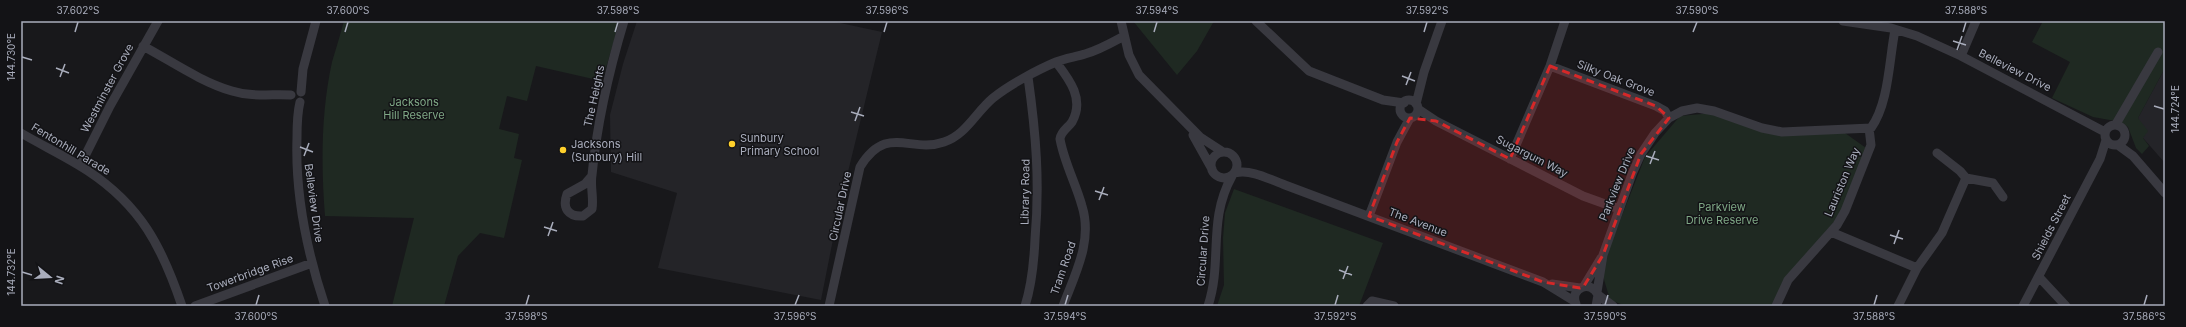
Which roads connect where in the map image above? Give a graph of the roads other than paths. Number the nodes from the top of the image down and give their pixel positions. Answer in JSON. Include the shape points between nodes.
{"nodes":[{"id":1,"x":158,"y":21,"type":"edge"},
{"id":2,"x":316,"y":21,"type":"edge"},
{"id":3,"x":624,"y":21,"type":"edge"},
{"id":4,"x":1121,"y":21,"type":"edge"},
{"id":5,"x":1256,"y":21,"type":"edge"},
{"id":6,"x":1442,"y":21,"type":"edge"},
{"id":7,"x":1565,"y":21,"type":"edge"},
{"id":8,"x":1843,"y":21,"type":"edge"},
{"id":9,"x":1976,"y":21,"type":"edge"},
{"id":10,"x":1895,"y":30,"type":"junction"},
{"id":11,"x":1124,"y":36,"type":"junction"},
{"id":12,"x":143,"y":46,"type":"junction"},
{"id":13,"x":2158,"y":52,"type":"dead end"},
{"id":14,"x":1961,"y":56,"type":"junction"},
{"id":15,"x":1056,"y":62,"type":"junction"},
{"id":16,"x":1550,"y":66,"type":"junction"},
{"id":17,"x":1028,"y":77,"type":"junction"},
{"id":18,"x":296,"y":96,"type":"junction"},
{"id":19,"x":2132,"y":98,"type":"junction"},
{"id":20,"x":1410,"y":110,"type":"junction"},
{"id":21,"x":1180,"y":118,"type":"junction"},
{"id":22,"x":1669,"y":118,"type":"junction"},
{"id":23,"x":1868,"y":128,"type":"junction"},
{"id":24,"x":2109,"y":131,"type":"junction"},
{"id":25,"x":21,"y":133,"type":"edge"},
{"id":26,"x":2124,"y":133,"type":"junction"},
{"id":27,"x":2116,"y":145,"type":"junction"},
{"id":28,"x":1223,"y":152,"type":"junction"},
{"id":29,"x":1937,"y":153,"type":"dead end"},
{"id":30,"x":1510,"y":159,"type":"junction"},
{"id":31,"x":2100,"y":159,"type":"junction"},
{"id":32,"x":1236,"y":160,"type":"junction"},
{"id":33,"x":80,"y":166,"type":"junction"},
{"id":34,"x":2142,"y":167,"type":"junction"},
{"id":35,"x":1212,"y":169,"type":"junction"},
{"id":36,"x":1233,"y":175,"type":"junction"},
{"id":37,"x":591,"y":177,"type":"dead end"},
{"id":38,"x":1966,"y":178,"type":"junction"},
{"id":39,"x":1285,"y":185,"type":"junction"},
{"id":40,"x":2165,"y":193,"type":"edge"},
{"id":41,"x":2003,"y":197,"type":"dead end"},
{"id":42,"x":1619,"y":209,"type":"junction"},
{"id":43,"x":1369,"y":216,"type":"junction"},
{"id":44,"x":1831,"y":232,"type":"junction"},
{"id":45,"x":1603,"y":255,"type":"junction"},
{"id":46,"x":312,"y":263,"type":"junction"},
{"id":47,"x":1917,"y":268,"type":"junction"},
{"id":48,"x":2039,"y":277,"type":"junction"},
{"id":49,"x":1543,"y":282,"type":"junction"},
{"id":50,"x":1582,"y":287,"type":"junction"},
{"id":51,"x":1598,"y":294,"type":"junction"},
{"id":52,"x":1576,"y":305,"type":"edge"},
{"id":53,"x":182,"y":306,"type":"edge"},
{"id":54,"x":195,"y":306,"type":"edge"},
{"id":55,"x":325,"y":306,"type":"edge"},
{"id":56,"x":829,"y":306,"type":"edge"},
{"id":57,"x":1025,"y":306,"type":"edge"},
{"id":58,"x":1063,"y":306,"type":"edge"},
{"id":59,"x":1208,"y":306,"type":"edge"},
{"id":60,"x":1367,"y":306,"type":"edge"},
{"id":61,"x":1394,"y":306,"type":"edge"},
{"id":62,"x":1596,"y":306,"type":"edge"},
{"id":63,"x":1613,"y":306,"type":"edge"},
{"id":64,"x":1776,"y":306,"type":"edge"},
{"id":65,"x":1898,"y":306,"type":"edge"},
{"id":66,"x":2023,"y":306,"type":"edge"},
{"id":67,"x":2066,"y":306,"type":"edge"}],
"edges":[{"from":1,"to":12,"type":"street","name":"Westminster Grove"},
{"from":2,"to":18,"type":"street","name":"Belleview Drive"},
{"from":3,"to":37,"type":"street","name":"The Heights","via":[[607,86]]},
{"from":4,"to":11,"type":"street"},
{"from":5,"to":20,"type":"street","name":"Sugargum Way","via":[[1309,71]]},
{"from":6,"to":20,"type":"street"},
{"from":7,"to":16,"type":"street"},
{"from":8,"to":10,"type":"street","name":"Belleview Drive"},
{"from":9,"to":14,"type":"street"},
{"from":10,"to":14,"type":"street","name":"Belleview Drive","via":[[1916,36]]},
{"from":10,"to":23,"type":"street","via":[[1883,101],[1877,119],[1871,128]]},
{"from":11,"to":15,"type":"street","name":"Circular Drive","via":[[1097,50]]},
{"from":11,"to":21,"type":"street","via":[[1152,88]]},
{"from":12,"to":18,"type":"street","via":[[231,91],[256,96]]},
{"from":12,"to":33,"type":"street","name":"Westminster Grove"},
{"from":13,"to":19,"type":"street","name":"Shields Street"},
{"from":14,"to":24,"type":"street","name":"Belleview Drive"},
{"from":15,"to":17,"type":"street","name":"Circular Drive"},
{"from":15,"to":58,"type":"street","name":"Tram Road","via":[[1070,79],[1077,101],[1074,118],[1060,139],[1082,205],[1086,229],[1083,254]]},
{"from":16,"to":22,"type":"street","name":"Silky Oak Grove","via":[[1656,106]]},
{"from":16,"to":30,"type":"street"},
{"from":17,"to":56,"type":"street","name":"Circular Drive","via":[[992,99],[949,140],[935,144],[893,142],[869,155],[860,167]]},
{"from":17,"to":57,"type":"street","name":"Library Road","via":[[1036,134],[1038,186],[1032,279]]},
{"from":18,"to":46,"type":"street","name":"Belleview Drive","via":[[298,184],[304,232]]},
{"from":19,"to":24,"type":"street","name":"Shields Street"},
{"from":19,"to":26,"type":"street","name":"Shields Street"},
{"from":20,"to":30,"type":"street","name":"Sugargum Way"},
{"from":20,"to":43,"type":"street"},
{"from":21,"to":28,"type":"street","via":[[1200,137]]},
{"from":21,"to":35,"type":"street","via":[[1198,142]]},
{"from":22,"to":23,"type":"street","name":"Parkview Drive","via":[[1682,111],[1697,108],[1782,132]]},
{"from":22,"to":42,"type":"street","name":"Parkview Drive","via":[[1641,154]]},
{"from":23,"to":44,"type":"street","name":"Lauriston Way","via":[[1870,146],[1845,211]]},
{"from":24,"to":26,"type":"street","via":[[2122,127]]},
{"from":24,"to":27,"type":"street"},
{"from":24,"to":31,"type":"street","name":"Shields Street"},
{"from":25,"to":33,"type":"street","name":"Fentonhill Parade"},
{"from":26,"to":27,"type":"street","name":"Shields Street","via":[[2122,142]]},
{"from":26,"to":34,"type":"street"},
{"from":27,"to":31,"type":"street","name":"Shields Street"},
{"from":27,"to":34,"type":"street","via":[[2133,156]]},
{"from":28,"to":32,"type":"street","via":[[1231,154]]},
{"from":28,"to":35,"type":"street","via":[[1213,160]]},
{"from":29,"to":38,"type":"street"},
{"from":30,"to":42,"type":"street","name":"Sugargum Way","via":[[1583,196]]},
{"from":31,"to":48,"type":"street","name":"Shields Street"},
{"from":32,"to":36,"type":"street","via":[[1237,167]]},
{"from":32,"to":39,"type":"street","name":"The Avenue"},
{"from":33,"to":53,"type":"street","name":"Fentonhill Parade","via":[[109,186],[133,209],[154,237],[170,268]]},
{"from":34,"to":40,"type":"street"},
{"from":35,"to":36,"type":"street","via":[[1220,178]]},
{"from":36,"to":39,"type":"street","name":"The Avenue","via":[[1241,172],[1253,173]]},
{"from":36,"to":59,"type":"street","name":"Circular Drive","via":[[1217,214],[1213,284]]},
{"from":38,"to":41,"type":"street","via":[[1993,183]]},
{"from":38,"to":47,"type":"street","via":[[1942,233]]},
{"from":39,"to":43,"type":"street","name":"The Avenue"},
{"from":42,"to":45,"type":"street","name":"Parkview Drive"},
{"from":43,"to":49,"type":"street","name":"The Avenue"},
{"from":44,"to":47,"type":"street"},
{"from":44,"to":64,"type":"street","name":"Lauriston Way","via":[[1788,280]]},
{"from":45,"to":50,"type":"street","name":"Parkview Drive"},
{"from":45,"to":51,"type":"street","name":"Parkview Drive"},
{"from":46,"to":54,"type":"street","name":"Towerbridge Rise"},
{"from":46,"to":55,"type":"street","name":"Belleview Drive"},
{"from":47,"to":65,"type":"street"},
{"from":48,"to":66,"type":"street","name":"Shields Street"},
{"from":48,"to":67,"type":"street"},
{"from":49,"to":50,"type":"street","name":"The Avenue"},
{"from":49,"to":52,"type":"street","name":"The Avenue"},
{"from":50,"to":51,"type":"street","name":"The Avenue","via":[[1591,287]]},
{"from":50,"to":52,"type":"street","name":"Parkview Drive","via":[[1574,296]]},
{"from":51,"to":62,"type":"street","name":"Parkview Drive"},
{"from":51,"to":63,"type":"street"},
{"from":60,"to":61,"type":"street","via":[[1372,301]]}]}
